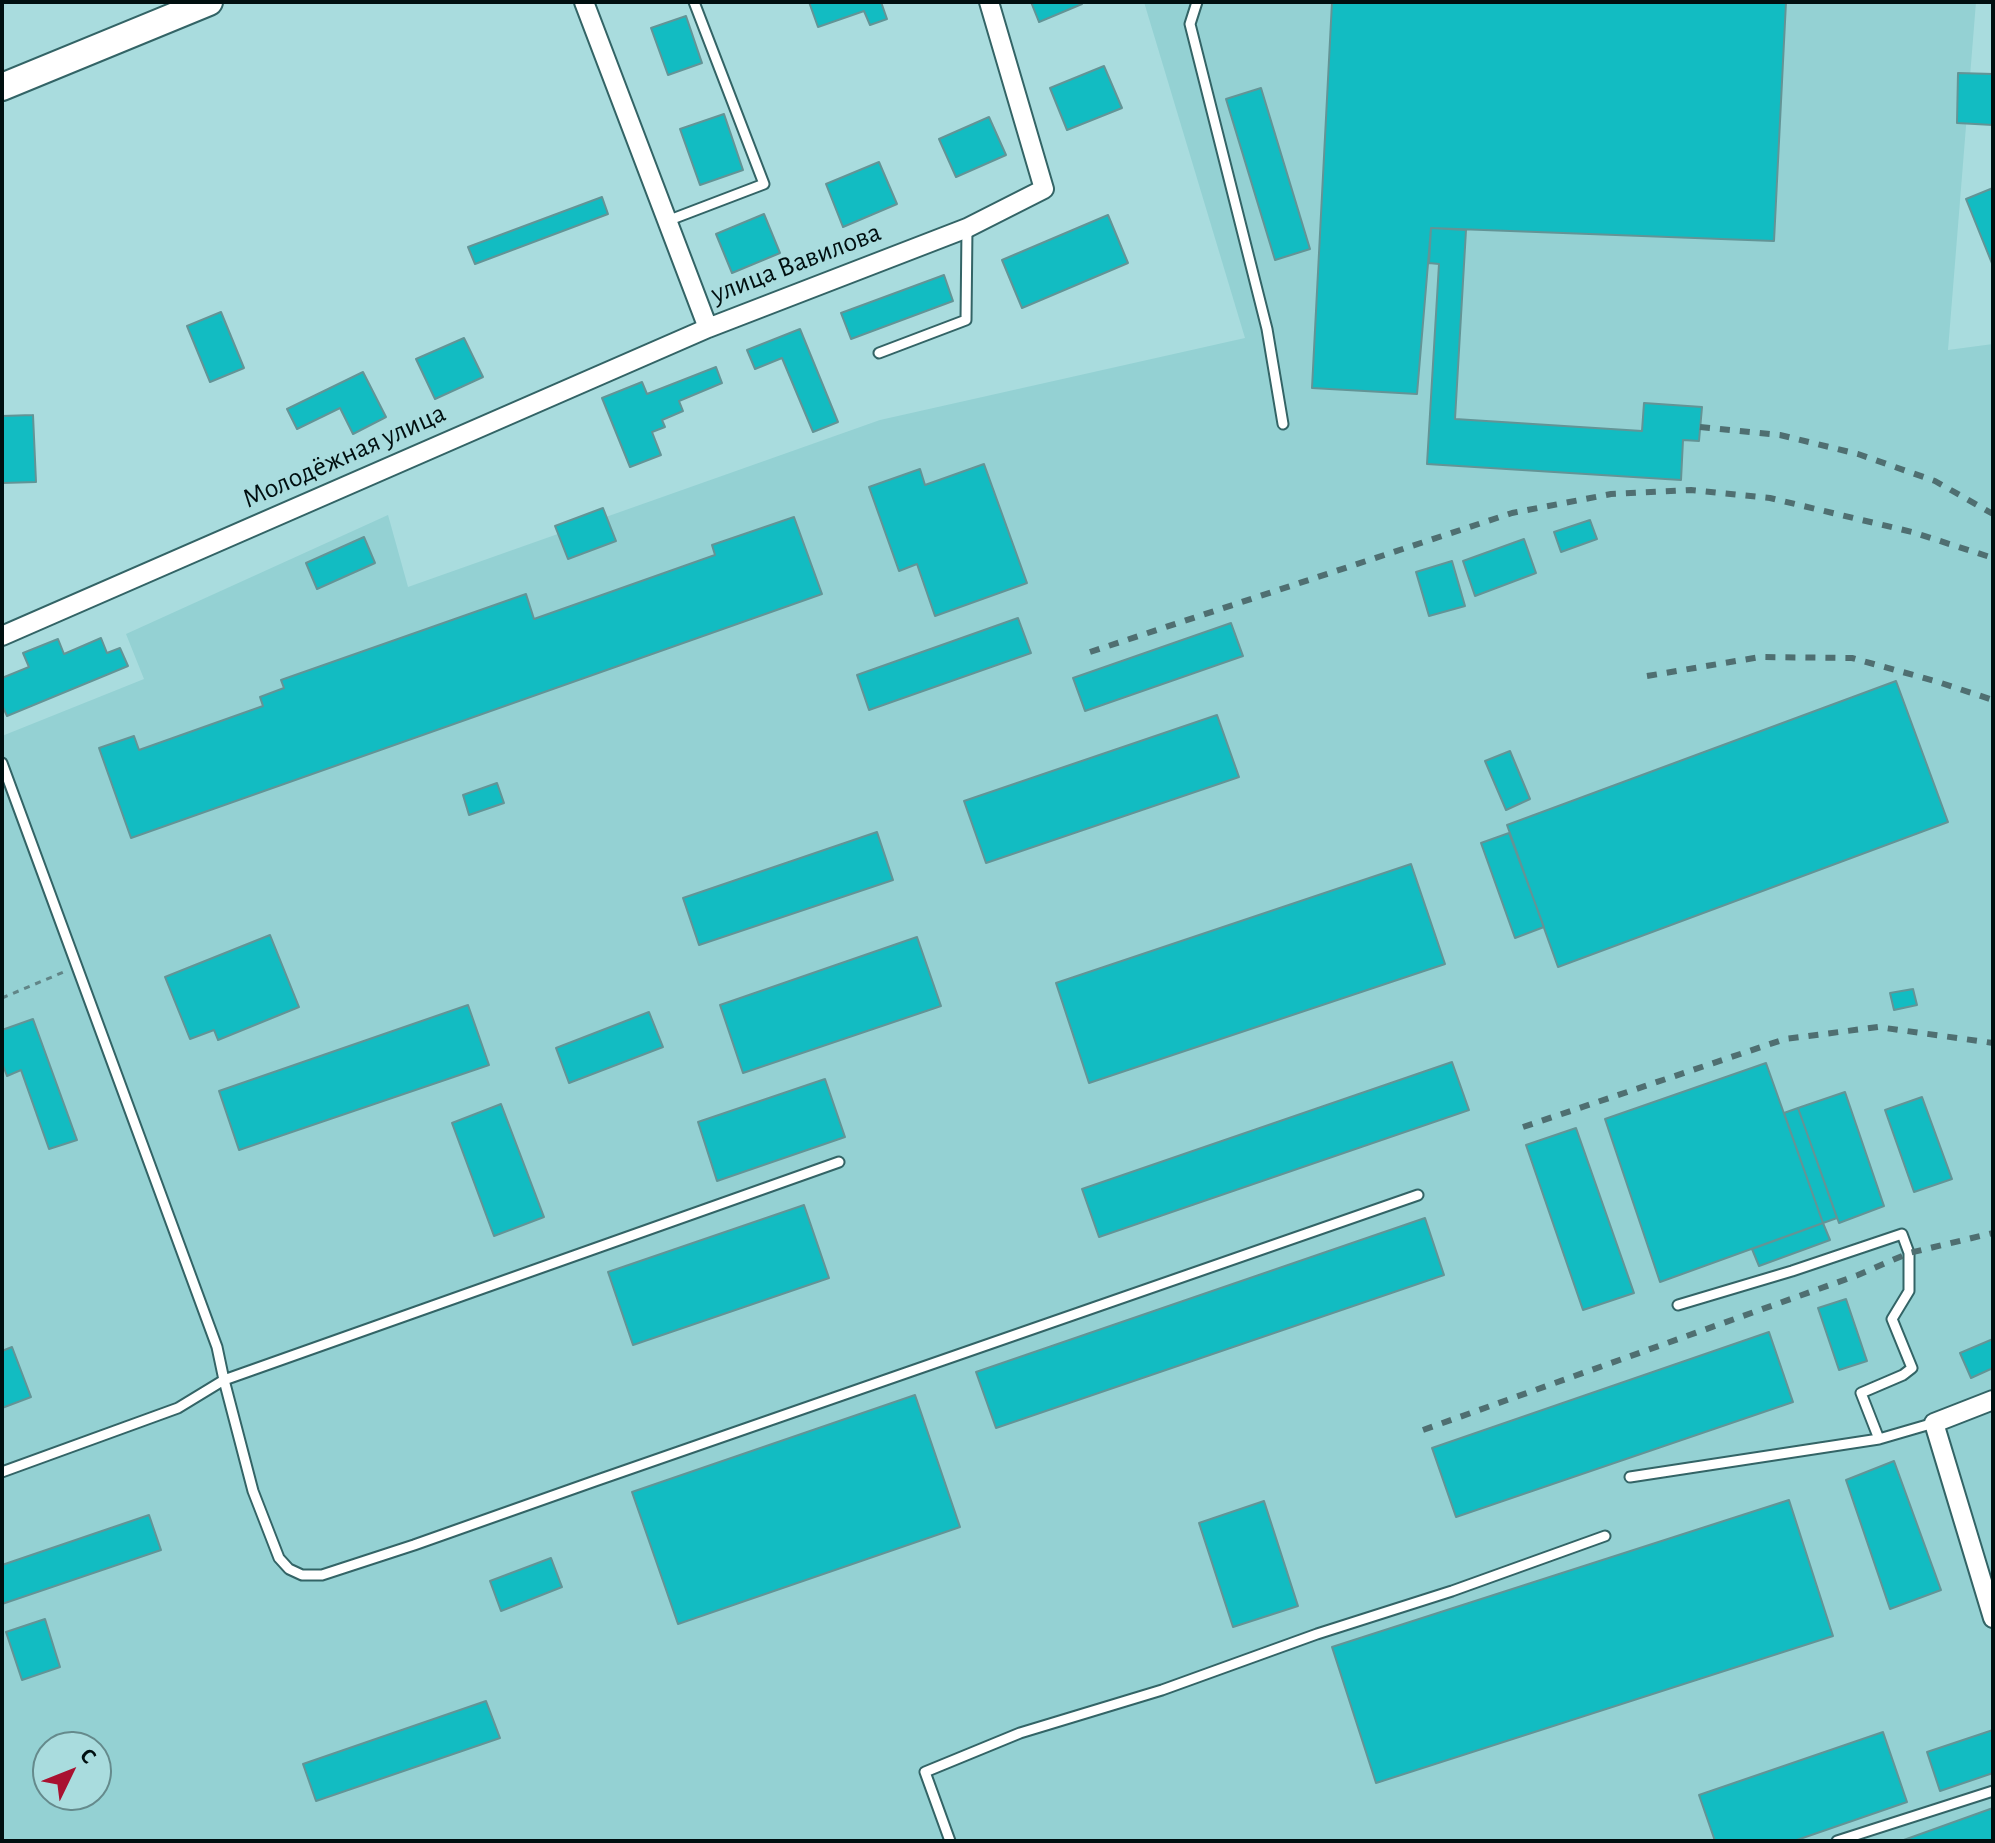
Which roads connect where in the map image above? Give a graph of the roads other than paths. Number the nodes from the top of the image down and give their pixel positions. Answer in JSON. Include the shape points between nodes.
{"nodes":[{"id":1,"x":209,"y":2,"type":"edge"},
{"id":2,"x":584,"y":2,"type":"edge"},
{"id":3,"x":694,"y":2,"type":"edge"},
{"id":4,"x":989,"y":2,"type":"edge"},
{"id":5,"x":1197,"y":2,"type":"edge"},
{"id":6,"x":2,"y":87,"type":"edge"},
{"id":7,"x":667,"y":221,"type":"junction"},
{"id":8,"x":967,"y":228,"type":"junction"},
{"id":9,"x":708,"y":328,"type":"junction"},
{"id":10,"x":879,"y":353,"type":"dead end"},
{"id":11,"x":1283,"y":424,"type":"dead end"},
{"id":12,"x":2,"y":636,"type":"edge"},
{"id":13,"x":2,"y":763,"type":"edge"},
{"id":14,"x":839,"y":1162,"type":"dead end"},
{"id":15,"x":1418,"y":1195,"type":"dead end"},
{"id":16,"x":1678,"y":1305,"type":"dead end"},
{"id":17,"x":224,"y":1380,"type":"junction"},
{"id":18,"x":1993,"y":1400,"type":"edge"},
{"id":19,"x":1934,"y":1423,"type":"junction"},
{"id":20,"x":1879,"y":1439,"type":"junction"},
{"id":21,"x":2,"y":1472,"type":"edge"},
{"id":22,"x":1630,"y":1477,"type":"dead end"},
{"id":23,"x":1605,"y":1536,"type":"dead end"},
{"id":24,"x":1993,"y":1618,"type":"edge"},
{"id":25,"x":1993,"y":1791,"type":"edge"},
{"id":26,"x":950,"y":1841,"type":"edge"},
{"id":27,"x":1837,"y":1841,"type":"edge"}],
"edges":[{"from":1,"to":6,"type":"main road"},
{"from":2,"to":7,"type":"street","name":"улица Вавилова"},
{"from":3,"to":7,"type":"lane","via":[[764,184]]},
{"from":4,"to":8,"type":"street","name":"улица Вавилова","via":[[1044,189]]},
{"from":5,"to":11,"type":"lane","via":[[1190,24],[1267,329]]},
{"from":7,"to":9,"type":"street","name":"улица Вавилова"},
{"from":8,"to":9,"type":"street","name":"улица Вавилова"},
{"from":8,"to":10,"type":"lane","via":[[966,320]]},
{"from":9,"to":12,"type":"street","name":"Молодёжная улица"},
{"from":13,"to":17,"type":"lane","via":[[217,1347]]},
{"from":14,"to":17,"type":"lane"},
{"from":15,"to":17,"type":"lane","via":[[322,1575],[302,1575],[279,1558],[253,1491]]},
{"from":16,"to":20,"type":"lane","via":[[1902,1234],[1909,1253],[1909,1291],[1892,1319],[1912,1368],[1861,1393]]},
{"from":17,"to":21,"type":"lane","via":[[178,1408]]},
{"from":18,"to":19,"type":"street"},
{"from":19,"to":20,"type":"lane"},
{"from":19,"to":24,"type":"street"},
{"from":20,"to":22,"type":"lane"},
{"from":23,"to":26,"type":"lane","via":[[1162,1690],[1020,1733],[925,1772]]},
{"from":25,"to":27,"type":"lane"}]}
